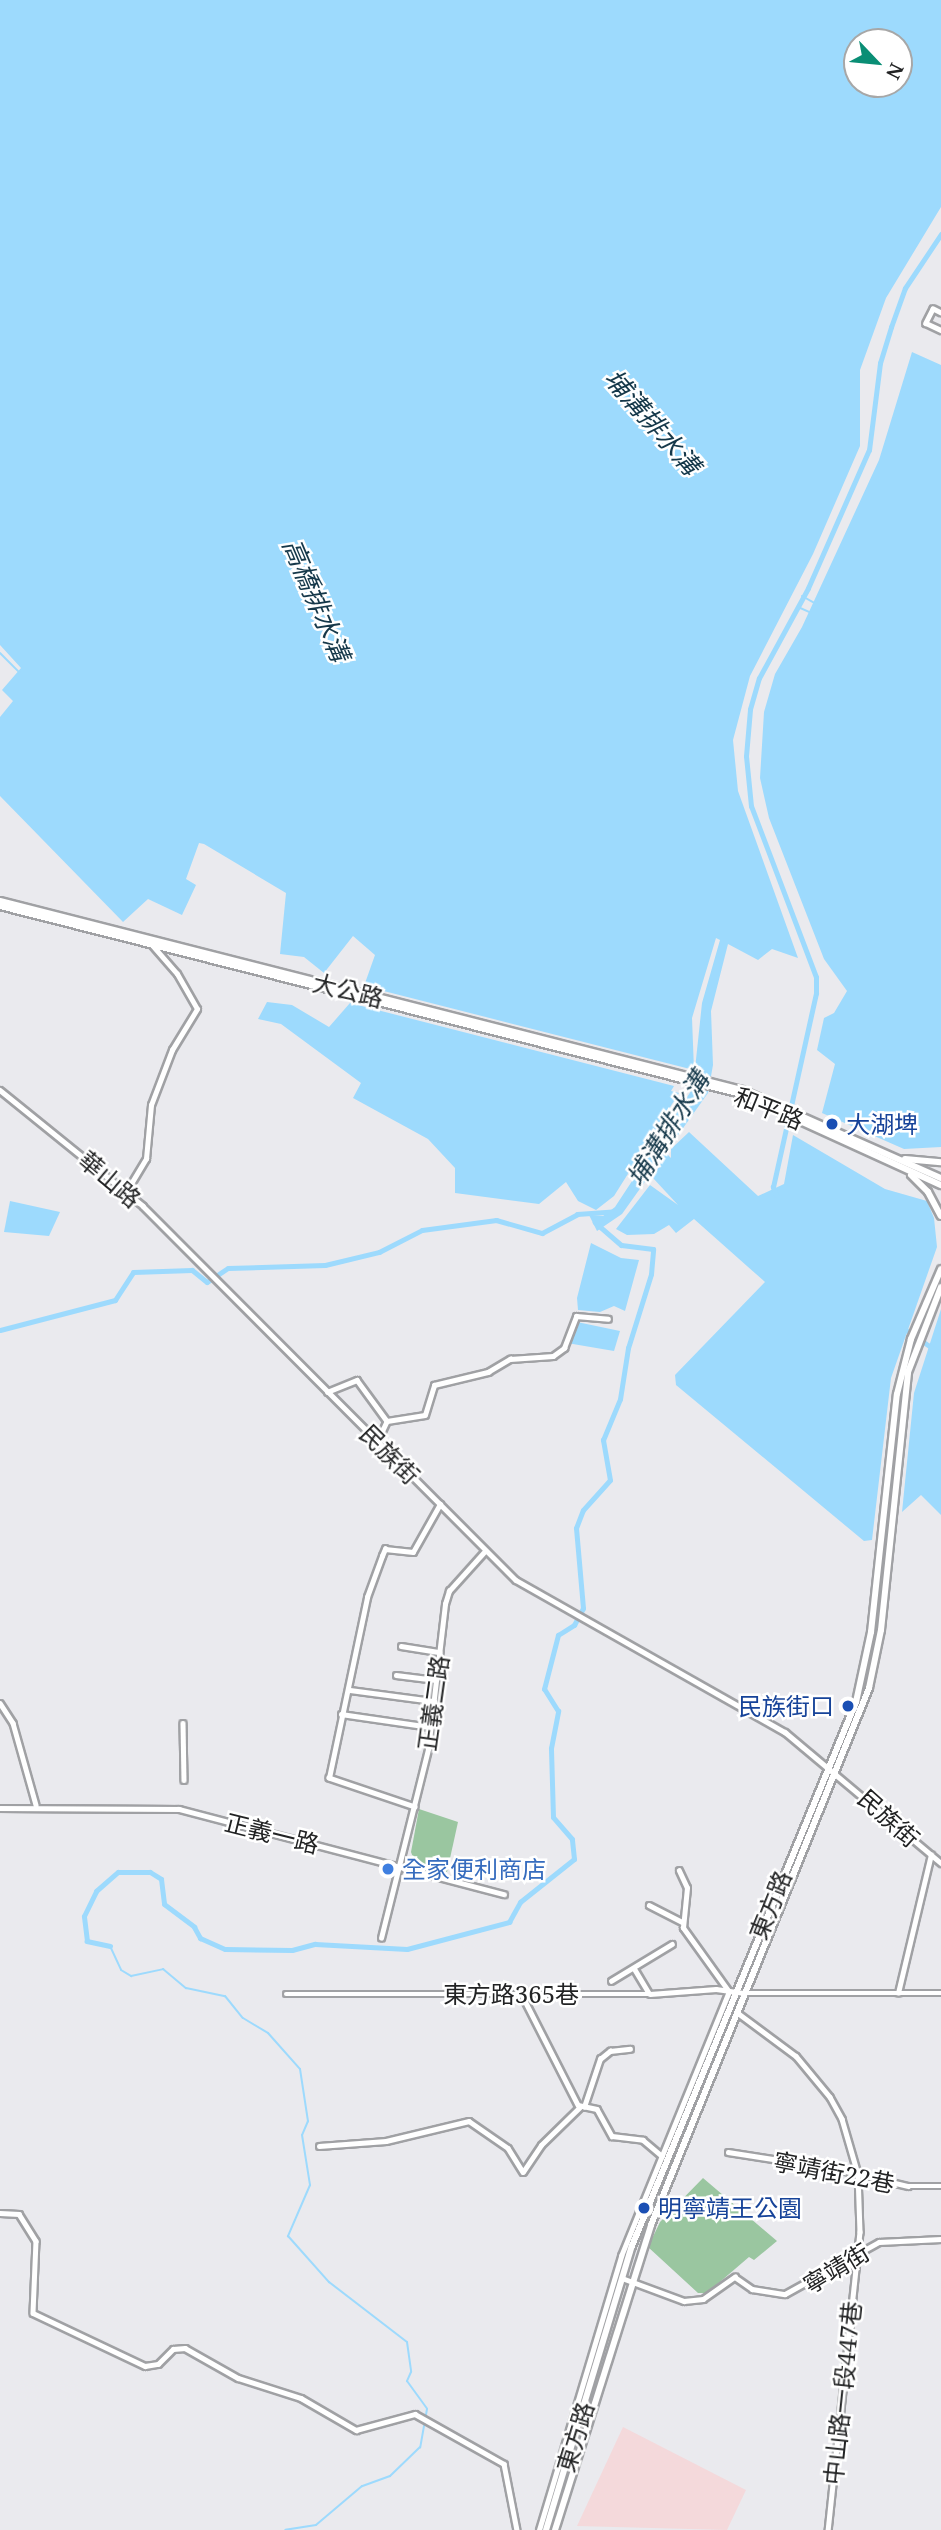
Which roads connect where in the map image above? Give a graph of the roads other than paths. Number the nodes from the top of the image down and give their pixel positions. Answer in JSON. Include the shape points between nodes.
{"nodes":[{"id":1,"x":941,"y":313,"type":"edge"},
{"id":2,"x":941,"y":330,"type":"edge"},
{"id":3,"x":0,"y":901,"type":"edge"},
{"id":4,"x":0,"y":906,"type":"edge"},
{"id":5,"x":136,"y":938,"type":"junction"},
{"id":6,"x":152,"y":945,"type":"junction"},
{"id":7,"x":347,"y":992,"type":"junction"},
{"id":8,"x":712,"y":1084,"type":"joint"},
{"id":9,"x":0,"y":1090,"type":"edge"},
{"id":10,"x":890,"y":1158,"type":"junction"},
{"id":11,"x":941,"y":1162,"type":"edge"},
{"id":12,"x":941,"y":1178,"type":"edge"},
{"id":13,"x":941,"y":1185,"type":"edge"},
{"id":14,"x":126,"y":1192,"type":"junction"},
{"id":15,"x":941,"y":1216,"type":"edge"},
{"id":16,"x":941,"y":1269,"type":"edge"},
{"id":17,"x":221,"y":1282,"type":"joint"},
{"id":18,"x":941,"y":1287,"type":"edge"},
{"id":19,"x":608,"y":1319,"type":"dead end"},
{"id":20,"x":327,"y":1392,"type":"junction"},
{"id":21,"x":387,"y":1421,"type":"junction"},
{"id":22,"x":377,"y":1442,"type":"junction"},
{"id":23,"x":440,"y":1504,"type":"junction"},
{"id":24,"x":485,"y":1551,"type":"junction"},
{"id":25,"x":401,"y":1647,"type":"dead end"},
{"id":26,"x":440,"y":1652,"type":"junction"},
{"id":27,"x":396,"y":1675,"type":"dead end"},
{"id":28,"x":436,"y":1680,"type":"junction"},
{"id":29,"x":350,"y":1690,"type":"junction"},
{"id":30,"x":434,"y":1701,"type":"junction"},
{"id":31,"x":0,"y":1703,"type":"edge"},
{"id":32,"x":341,"y":1714,"type":"junction"},
{"id":33,"x":183,"y":1723,"type":"dead end"},
{"id":34,"x":430,"y":1727,"type":"junction"},
{"id":35,"x":828,"y":1765,"type":"junction"},
{"id":36,"x":837,"y":1772,"type":"junction"},
{"id":37,"x":184,"y":1780,"type":"dead end"},
{"id":38,"x":36,"y":1805,"type":"junction"},
{"id":39,"x":415,"y":1807,"type":"junction"},
{"id":40,"x":0,"y":1808,"type":"edge"},
{"id":41,"x":931,"y":1855,"type":"junction"},
{"id":42,"x":941,"y":1863,"type":"edge"},
{"id":43,"x":398,"y":1867,"type":"junction"},
{"id":44,"x":679,"y":1871,"type":"dead end"},
{"id":45,"x":504,"y":1894,"type":"dead end"},
{"id":46,"x":649,"y":1905,"type":"dead end"},
{"id":47,"x":683,"y":1922,"type":"junction"},
{"id":48,"x":381,"y":1938,"type":"dead end"},
{"id":49,"x":672,"y":1944,"type":"dead end"},
{"id":50,"x":634,"y":1968,"type":"junction"},
{"id":51,"x":611,"y":1981,"type":"dead end"},
{"id":52,"x":732,"y":1991,"type":"junction"},
{"id":53,"x":745,"y":1993,"type":"junction"},
{"id":54,"x":898,"y":1993,"type":"junction"},
{"id":55,"x":941,"y":1993,"type":"edge"},
{"id":56,"x":286,"y":1994,"type":"dead end"},
{"id":57,"x":650,"y":1994,"type":"junction"},
{"id":58,"x":522,"y":1995,"type":"junction"},
{"id":59,"x":738,"y":2013,"type":"junction"},
{"id":60,"x":630,"y":2049,"type":"dead end"},
{"id":61,"x":582,"y":2107,"type":"junction"},
{"id":62,"x":318,"y":2146,"type":"dead end"},
{"id":63,"x":728,"y":2152,"type":"dead end"},
{"id":64,"x":662,"y":2156,"type":"junction"},
{"id":65,"x":661,"y":2173,"type":"junction"},
{"id":66,"x":858,"y":2174,"type":"junction"},
{"id":67,"x":671,"y":2176,"type":"junction"},
{"id":68,"x":941,"y":2186,"type":"edge"},
{"id":69,"x":0,"y":2213,"type":"edge"},
{"id":70,"x":941,"y":2239,"type":"edge"},
{"id":71,"x":856,"y":2257,"type":"junction"},
{"id":72,"x":621,"y":2278,"type":"junction"},
{"id":73,"x":632,"y":2280,"type":"junction"},
{"id":74,"x":517,"y":2530,"type":"edge"},
{"id":75,"x":538,"y":2530,"type":"edge"},
{"id":76,"x":546,"y":2530,"type":"edge"},
{"id":77,"x":555,"y":2530,"type":"edge"},
{"id":78,"x":828,"y":2530,"type":"edge"}],
"edges":[{"from":1,"to":2,"type":"street","via":[[933,309],[926,323]]},
{"from":3,"to":5,"type":"main road","name":"大公路"},
{"from":4,"to":5,"type":"main road","name":"大公路"},
{"from":5,"to":6,"type":"main road","name":"大公路"},
{"from":5,"to":7,"type":"main road","name":"大公路"},
{"from":6,"to":7,"type":"main road","name":"大公路"},
{"from":6,"to":14,"type":"street","via":[[177,974],[197,1009],[172,1050],[151,1105],[146,1159]]},
{"from":7,"to":8,"type":"main road","name":"大公路"},
{"from":8,"to":10,"type":"main road","name":"和平路","via":[[786,1110]]},
{"from":9,"to":14,"type":"street","name":"華山路"},
{"from":10,"to":11,"type":"main road"},
{"from":10,"to":12,"type":"main road","name":"和平路"},
{"from":10,"to":13,"type":"main road","name":"和平路"},
{"from":10,"to":15,"type":"main road","via":[[921,1184]]},
{"from":14,"to":17,"type":"street","name":"華山路"},
{"from":16,"to":35,"type":"main road","name":"東方路","via":[[902,1369],[867,1654],[856,1702]]},
{"from":17,"to":20,"type":"street","name":"民族街"},
{"from":18,"to":36,"type":"main road","name":"東方路","via":[[908,1372],[881,1630],[869,1688]]},
{"from":19,"to":21,"type":"street","via":[[576,1317],[564,1348],[553,1356],[510,1359],[488,1373],[441,1382],[429,1390],[425,1415]]},
{"from":20,"to":21,"type":"street","via":[[357,1380]]},
{"from":20,"to":22,"type":"street","name":"民族街"},
{"from":21,"to":22,"type":"street"},
{"from":22,"to":23,"type":"street","name":"民族街"},
{"from":23,"to":24,"type":"street","name":"民族街"},
{"from":23,"to":29,"type":"street","via":[[413,1552],[385,1549],[355,1648]]},
{"from":24,"to":26,"type":"street","name":"正義二路","via":[[449,1591]]},
{"from":24,"to":35,"type":"street","name":"民族街","via":[[532,1593],[571,1609],[785,1732]]},
{"from":25,"to":26,"type":"street"},
{"from":26,"to":28,"type":"street","name":"正義二路"},
{"from":27,"to":28,"type":"street"},
{"from":28,"to":30,"type":"street","name":"正義二路"},
{"from":29,"to":30,"type":"street"},
{"from":29,"to":32,"type":"street"},
{"from":30,"to":34,"type":"street","name":"正義二路"},
{"from":31,"to":38,"type":"street"},
{"from":32,"to":34,"type":"street"},
{"from":32,"to":39,"type":"street","via":[[329,1778]]},
{"from":33,"to":37,"type":"street"},
{"from":34,"to":39,"type":"street","name":"正義二路"},
{"from":35,"to":36,"type":"street","name":"民族街"},
{"from":35,"to":52,"type":"main road","name":"東方路"},
{"from":36,"to":41,"type":"street","name":"民族街"},
{"from":36,"to":53,"type":"main road","name":"東方路"},
{"from":38,"to":40,"type":"street","name":"正義一路"},
{"from":38,"to":43,"type":"street","name":"正義一路","via":[[179,1809]]},
{"from":39,"to":43,"type":"street","name":"正義二路"},
{"from":41,"to":42,"type":"street","name":"民族街"},
{"from":41,"to":54,"type":"street"},
{"from":43,"to":45,"type":"street","name":"正義一路"},
{"from":43,"to":48,"type":"street","name":"正義二路"},
{"from":44,"to":47,"type":"street","via":[[687,1888]]},
{"from":46,"to":47,"type":"street"},
{"from":47,"to":52,"type":"street","via":[[686,1934]]},
{"from":49,"to":50,"type":"street"},
{"from":50,"to":51,"type":"street"},
{"from":50,"to":57,"type":"street"},
{"from":52,"to":53,"type":"street","name":"東方路365巷"},
{"from":52,"to":57,"type":"street","name":"東方路365巷"},
{"from":52,"to":64,"type":"street"},
{"from":52,"to":65,"type":"main road","name":"東方路"},
{"from":53,"to":54,"type":"street","name":"東方路365巷"},
{"from":53,"to":59,"type":"main road","name":"東方路"},
{"from":54,"to":55,"type":"street","name":"東方路365巷"},
{"from":56,"to":58,"type":"street","name":"東方路365巷"},
{"from":57,"to":58,"type":"street","name":"東方路365巷"},
{"from":58,"to":61,"type":"street"},
{"from":59,"to":66,"type":"street","name":"中山路一段447巷","via":[[796,2056],[830,2097],[842,2119]]},
{"from":59,"to":67,"type":"main road","name":"東方路"},
{"from":60,"to":61,"type":"street","via":[[610,2051],[600,2059]]},
{"from":61,"to":62,"type":"street","via":[[541,2145],[523,2172],[508,2148],[469,2121],[386,2141]]},
{"from":61,"to":64,"type":"street","via":[[597,2109],[612,2136],[637,2138]]},
{"from":63,"to":66,"type":"street","name":"寧靖街22巷"},
{"from":64,"to":75,"type":"street","via":[[621,2256]]},
{"from":65,"to":67,"type":"street"},
{"from":65,"to":72,"type":"main road","name":"東方路"},
{"from":66,"to":68,"type":"street","name":"寧靖街22巷","via":[[908,2186]]},
{"from":66,"to":71,"type":"street","name":"中山路一段447巷","via":[[862,2202]]},
{"from":67,"to":73,"type":"main road","name":"東方路"},
{"from":69,"to":74,"type":"street","via":[[19,2214],[36,2241],[33,2313],[145,2366],[158,2364],[173,2349],[185,2348],[238,2378],[301,2398],[356,2430],[410,2414],[422,2417],[504,2465]]},
{"from":70,"to":71,"type":"street","name":"寧靖街","via":[[886,2241]]},
{"from":71,"to":73,"type":"street","name":"寧靖街","via":[[785,2294],[752,2288],[735,2277],[703,2299],[684,2301]]},
{"from":71,"to":78,"type":"street","name":"中山路一段447巷"},
{"from":72,"to":73,"type":"street","name":"寧靖街"},
{"from":72,"to":76,"type":"main road","name":"東方路"},
{"from":73,"to":77,"type":"main road","name":"東方路"}]}
